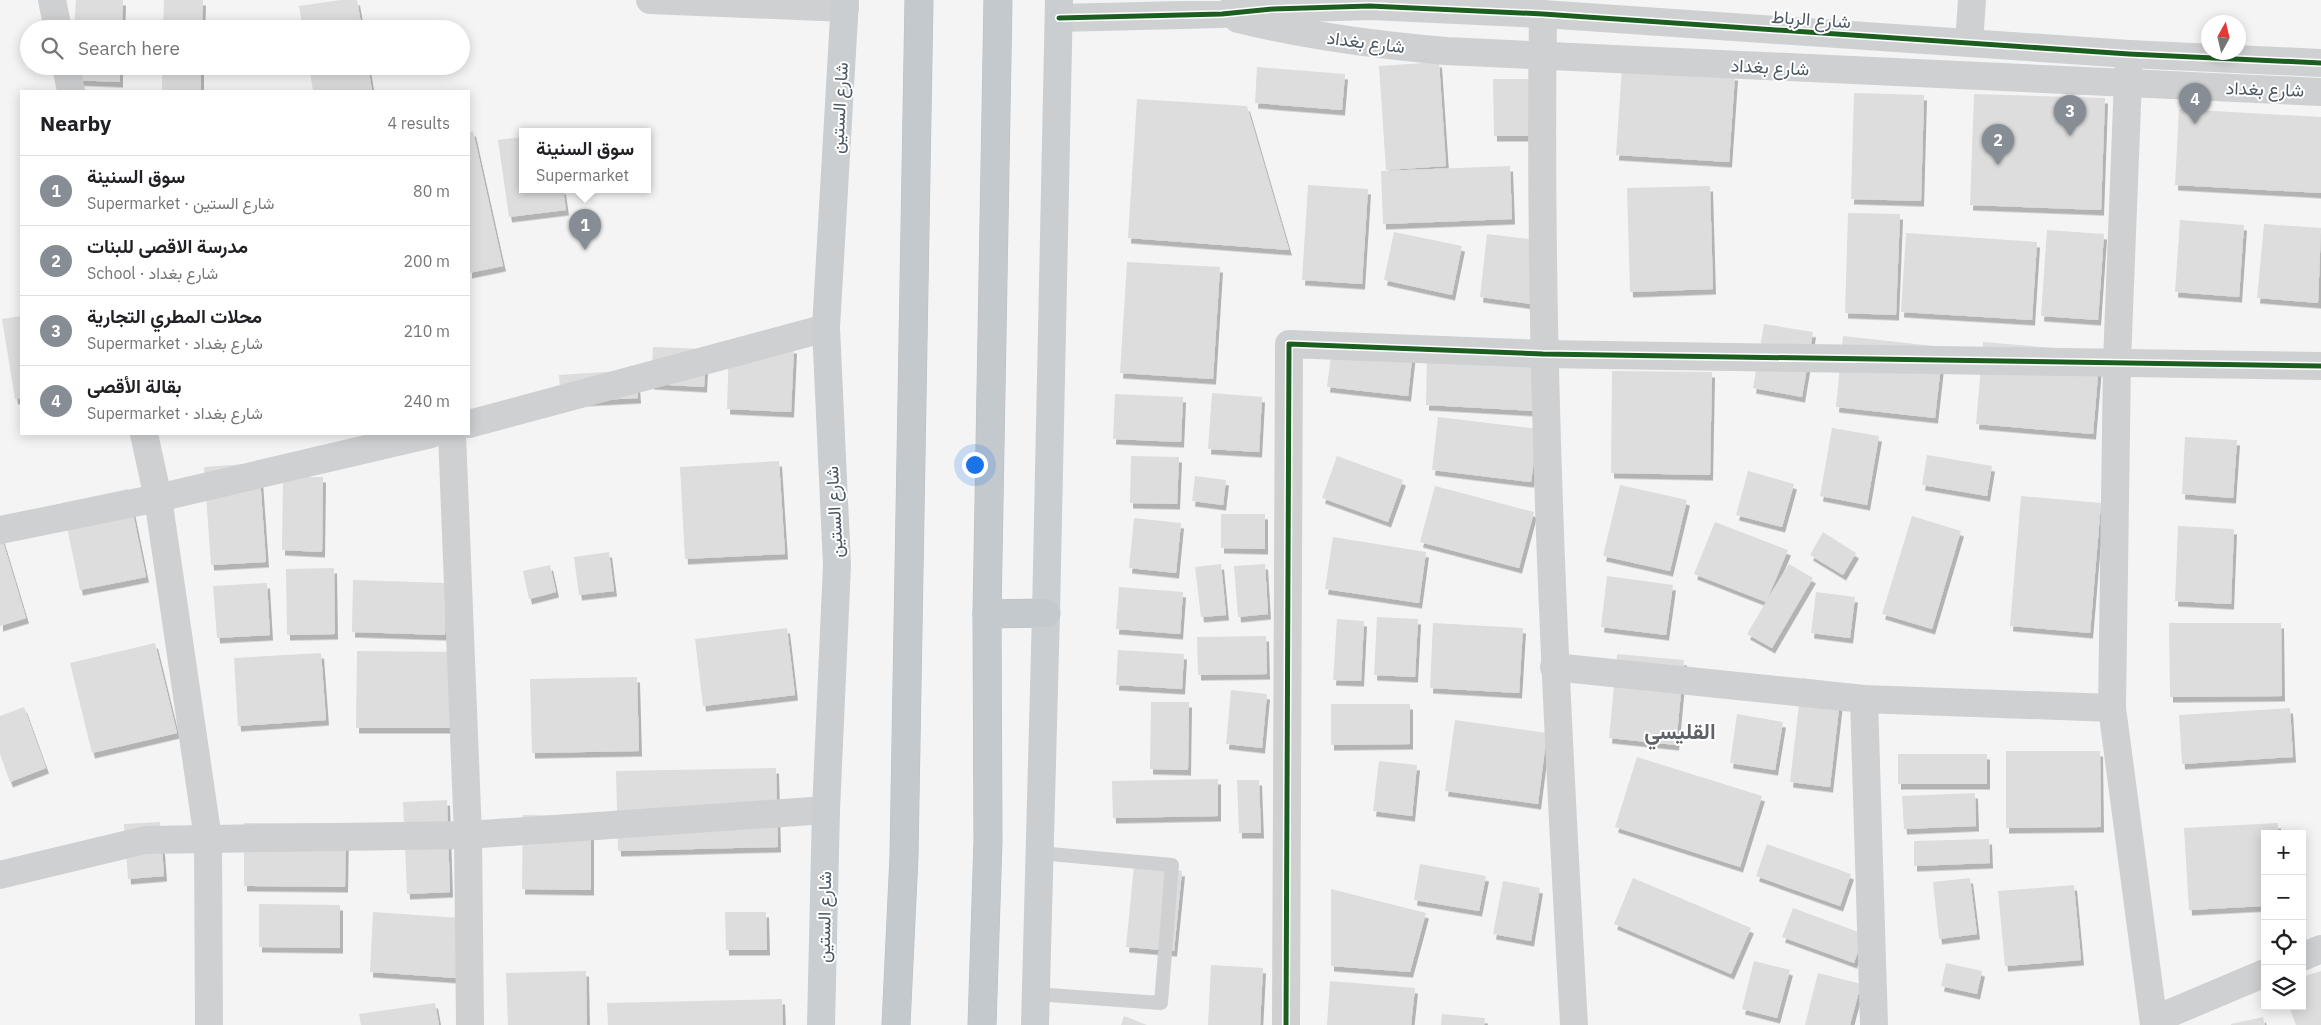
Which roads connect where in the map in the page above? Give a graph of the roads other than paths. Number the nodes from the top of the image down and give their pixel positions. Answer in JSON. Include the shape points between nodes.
{"nodes":[{"id":1,"x":52,"y":0,"type":"edge"},
{"id":2,"x":650,"y":0,"type":"edge"},
{"id":3,"x":919,"y":0,"type":"edge"},
{"id":4,"x":998,"y":0,"type":"edge"},
{"id":5,"x":1972,"y":0,"type":"edge"},
{"id":6,"x":845,"y":4,"type":"edge"},
{"id":7,"x":1059,"y":9,"type":"edge"},
{"id":8,"x":1222,"y":14,"type":"junction"},
{"id":9,"x":1543,"y":14,"type":"junction"},
{"id":10,"x":56,"y":20,"type":"edge"},
{"id":11,"x":1969,"y":43,"type":"junction"},
{"id":12,"x":2129,"y":54,"type":"junction"},
{"id":13,"x":1543,"y":56,"type":"junction"},
{"id":14,"x":2321,"y":63,"type":"edge"},
{"id":15,"x":68,"y":75,"type":"edge"},
{"id":16,"x":2128,"y":84,"type":"junction"},
{"id":17,"x":72,"y":90,"type":"edge"},
{"id":18,"x":2321,"y":92,"type":"edge"},
{"id":19,"x":826,"y":328,"type":"junction"},
{"id":20,"x":1543,"y":354,"type":"junction"},
{"id":21,"x":2117,"y":362,"type":"junction"},
{"id":22,"x":2321,"y":366,"type":"edge"},
{"id":23,"x":470,"y":424,"type":"edge"},
{"id":24,"x":144,"y":435,"type":"edge"},
{"id":25,"x":427,"y":435,"type":"edge"},
{"id":26,"x":452,"y":435,"type":"edge"},
{"id":27,"x":158,"y":498,"type":"junction"},
{"id":28,"x":0,"y":530,"type":"edge"},
{"id":29,"x":1046,"y":613,"type":"junction"},
{"id":30,"x":987,"y":614,"type":"junction"},
{"id":31,"x":1554,"y":667,"type":"junction"},
{"id":32,"x":1864,"y":699,"type":"junction"},
{"id":33,"x":2112,"y":708,"type":"junction"},
{"id":34,"x":826,"y":810,"type":"junction"},
{"id":35,"x":468,"y":834,"type":"junction"},
{"id":36,"x":208,"y":839,"type":"junction"},
{"id":37,"x":1040,"y":853,"type":"junction"},
{"id":38,"x":0,"y":875,"type":"edge"},
{"id":39,"x":2321,"y":948,"type":"edge"},
{"id":40,"x":2306,"y":954,"type":"edge"},
{"id":41,"x":2261,"y":975,"type":"edge"},
{"id":42,"x":1035,"y":994,"type":"junction"},
{"id":43,"x":2154,"y":1022,"type":"edge"},
{"id":44,"x":209,"y":1025,"type":"edge"},
{"id":45,"x":470,"y":1025,"type":"edge"},
{"id":46,"x":822,"y":1025,"type":"edge"},
{"id":47,"x":896,"y":1025,"type":"edge"},
{"id":48,"x":982,"y":1025,"type":"edge"},
{"id":49,"x":1034,"y":1025,"type":"edge"},
{"id":50,"x":1286,"y":1025,"type":"edge"},
{"id":51,"x":1574,"y":1025,"type":"edge"},
{"id":52,"x":1874,"y":1025,"type":"edge"}],
"edges":[{"from":1,"to":10,"type":"street"},
{"from":2,"to":6,"type":"street"},
{"from":3,"to":47,"type":"highway","via":[[904,856]]},
{"from":4,"to":30,"type":"highway"},
{"from":5,"to":11,"type":"street"},
{"from":6,"to":19,"type":"main road","name":"شارع الستين"},
{"from":7,"to":8,"type":"street","name":"شارع الرباط"},
{"from":7,"to":29,"type":"main road"},
{"from":8,"to":9,"type":"street","name":"شارع الرباط","via":[[1370,6]]},
{"from":8,"to":13,"type":"street","name":"شارع بغداد","via":[[1277,29],[1352,42]]},
{"from":9,"to":11,"type":"street","name":"شارع الرباط"},
{"from":9,"to":13,"type":"street"},
{"from":11,"to":12,"type":"street","name":"شارع الرباط"},
{"from":12,"to":14,"type":"street","name":"شارع الرباط"},
{"from":12,"to":16,"type":"street"},
{"from":13,"to":16,"type":"street","name":"شارع بغداد"},
{"from":13,"to":20,"type":"street"},
{"from":15,"to":17,"type":"street"},
{"from":16,"to":18,"type":"street","name":"شارع بغداد"},
{"from":16,"to":21,"type":"street"},
{"from":19,"to":23,"type":"street"},
{"from":19,"to":34,"type":"main road","name":"شارع الستين","via":[[837,565]]},
{"from":20,"to":21,"type":"street"},
{"from":20,"to":31,"type":"street"},
{"from":20,"to":50,"type":"street","via":[[1289,344]]},
{"from":21,"to":22,"type":"street"},
{"from":21,"to":33,"type":"street"},
{"from":24,"to":27,"type":"street"},
{"from":25,"to":27,"type":"street"},
{"from":26,"to":35,"type":"street"},
{"from":27,"to":28,"type":"street"},
{"from":27,"to":36,"type":"street"},
{"from":29,"to":30,"type":"highway"},
{"from":29,"to":37,"type":"main road"},
{"from":30,"to":48,"type":"highway","via":[[988,841]]},
{"from":31,"to":32,"type":"street"},
{"from":31,"to":51,"type":"street"},
{"from":32,"to":33,"type":"street"},
{"from":32,"to":52,"type":"street"},
{"from":33,"to":43,"type":"street"},
{"from":34,"to":35,"type":"street"},
{"from":34,"to":46,"type":"main road","name":"شارع الستين"},
{"from":35,"to":36,"type":"street"},
{"from":35,"to":45,"type":"street"},
{"from":36,"to":38,"type":"street","via":[[145,840]]},
{"from":36,"to":44,"type":"street"},
{"from":37,"to":42,"type":"main road"},
{"from":37,"to":42,"type":"lane","via":[[1172,865],[1161,1003]]},
{"from":39,"to":40,"type":"street"},
{"from":41,"to":43,"type":"street"},
{"from":42,"to":49,"type":"main road"}]}
